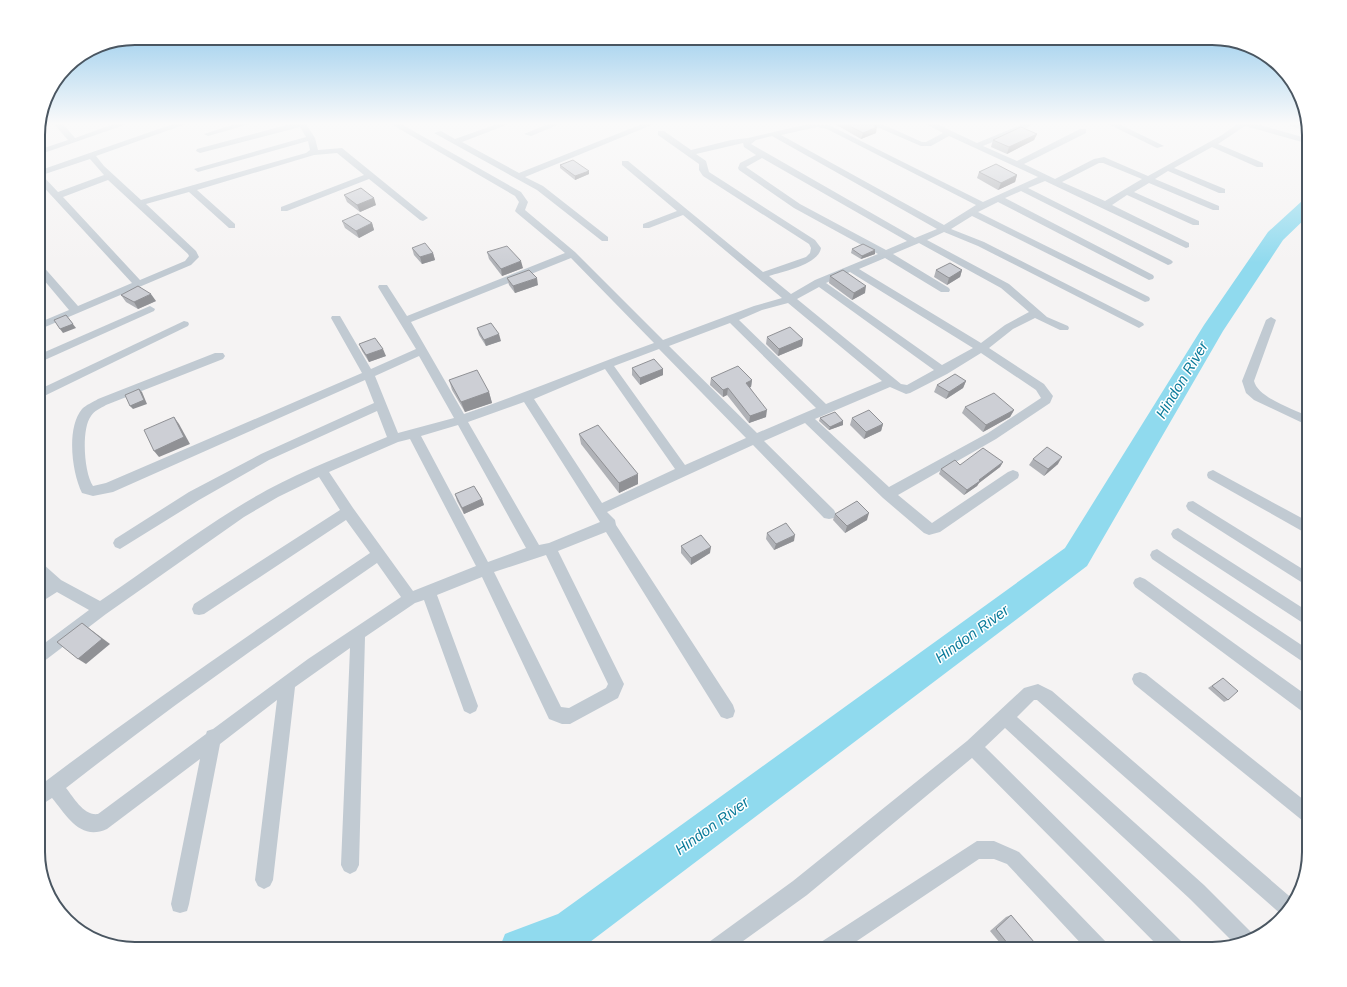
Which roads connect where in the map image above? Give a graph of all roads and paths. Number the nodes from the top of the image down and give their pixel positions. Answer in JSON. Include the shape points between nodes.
{"nodes":[{"id":1,"x":105,"y":170,"type":"edge"},
{"id":2,"x":255,"y":170,"type":"edge"},
{"id":3,"x":363,"y":170,"type":"edge"},
{"id":4,"x":477,"y":170,"type":"edge"},
{"id":5,"x":508,"y":170,"type":"edge"},
{"id":6,"x":534,"y":170,"type":"edge"},
{"id":7,"x":634,"y":170,"type":"edge"},
{"id":8,"x":703,"y":170,"type":"edge"},
{"id":9,"x":745,"y":170,"type":"edge"},
{"id":10,"x":792,"y":170,"type":"edge"},
{"id":11,"x":839,"y":170,"type":"edge"},
{"id":12,"x":914,"y":170,"type":"edge"},
{"id":13,"x":1029,"y":170,"type":"edge"},
{"id":14,"x":1080,"y":170,"type":"edge"},
{"id":15,"x":1125,"y":170,"type":"edge"},
{"id":16,"x":1164,"y":170,"type":"edge"},
{"id":17,"x":1172,"y":170,"type":"edge"},
{"id":18,"x":110,"y":176,"type":"junction"},
{"id":19,"x":370,"y":176,"type":"junction"},
{"id":20,"x":519,"y":176,"type":"junction"},
{"id":21,"x":1044,"y":178,"type":"junction"},
{"id":22,"x":1148,"y":180,"type":"junction"},
{"id":23,"x":1055,"y":182,"type":"junction"},
{"id":24,"x":45,"y":183,"type":"edge"},
{"id":25,"x":540,"y":188,"type":"junction"},
{"id":26,"x":1021,"y":188,"type":"junction"},
{"id":27,"x":191,"y":189,"type":"junction"},
{"id":28,"x":1222,"y":191,"type":"dead end"},
{"id":29,"x":1127,"y":192,"type":"junction"},
{"id":30,"x":518,"y":194,"type":"junction"},
{"id":31,"x":57,"y":196,"type":"junction"},
{"id":32,"x":998,"y":198,"type":"junction"},
{"id":33,"x":141,"y":203,"type":"junction"},
{"id":34,"x":983,"y":205,"type":"junction"},
{"id":35,"x":1105,"y":205,"type":"junction"},
{"id":36,"x":1216,"y":208,"type":"dead end"},
{"id":37,"x":284,"y":209,"type":"dead end"},
{"id":38,"x":685,"y":212,"type":"junction"},
{"id":39,"x":972,"y":212,"type":"junction"},
{"id":40,"x":423,"y":218,"type":"dead end"},
{"id":41,"x":1196,"y":224,"type":"dead end"},
{"id":42,"x":232,"y":226,"type":"dead end"},
{"id":43,"x":646,"y":226,"type":"dead end"},
{"id":44,"x":944,"y":229,"type":"junction"},
{"id":45,"x":604,"y":239,"type":"dead end"},
{"id":46,"x":916,"y":240,"type":"junction"},
{"id":47,"x":1186,"y":245,"type":"dead end"},
{"id":48,"x":1142,"y":250,"type":"junction"},
{"id":49,"x":572,"y":254,"type":"junction"},
{"id":50,"x":886,"y":254,"type":"junction"},
{"id":51,"x":1121,"y":262,"type":"junction"},
{"id":52,"x":1168,"y":262,"type":"dead end"},
{"id":53,"x":852,"y":269,"type":"junction"},
{"id":54,"x":45,"y":274,"type":"edge"},
{"id":55,"x":763,"y":275,"type":"junction"},
{"id":56,"x":1149,"y":277,"type":"dead end"},
{"id":57,"x":820,"y":282,"type":"junction"},
{"id":58,"x":139,"y":284,"type":"junction"},
{"id":59,"x":383,"y":287,"type":"dead end"},
{"id":60,"x":945,"y":290,"type":"dead end"},
{"id":61,"x":792,"y":298,"type":"junction"},
{"id":62,"x":1145,"y":299,"type":"dead end"},
{"id":63,"x":150,"y":310,"type":"dead end"},
{"id":64,"x":76,"y":311,"type":"junction"},
{"id":65,"x":1036,"y":313,"type":"junction"},
{"id":66,"x":336,"y":318,"type":"dead end"},
{"id":67,"x":732,"y":319,"type":"junction"},
{"id":68,"x":1271,"y":320,"type":"dead end"},
{"id":69,"x":405,"y":321,"type":"junction"},
{"id":70,"x":45,"y":324,"type":"edge"},
{"id":71,"x":184,"y":324,"type":"dead end"},
{"id":72,"x":1139,"y":325,"type":"dead end"},
{"id":73,"x":1064,"y":328,"type":"dead end"},
{"id":74,"x":662,"y":344,"type":"junction"},
{"id":75,"x":981,"y":348,"type":"junction"},
{"id":76,"x":422,"y":351,"type":"junction"},
{"id":77,"x":45,"y":356,"type":"edge"},
{"id":78,"x":219,"y":356,"type":"dead end"},
{"id":79,"x":607,"y":364,"type":"junction"},
{"id":80,"x":943,"y":371,"type":"junction"},
{"id":81,"x":368,"y":374,"type":"junction"},
{"id":82,"x":891,"y":382,"type":"junction"},
{"id":83,"x":45,"y":392,"type":"edge"},
{"id":84,"x":527,"y":397,"type":"junction"},
{"id":85,"x":381,"y":404,"type":"junction"},
{"id":86,"x":824,"y":410,"type":"junction"},
{"id":87,"x":807,"y":418,"type":"junction"},
{"id":88,"x":1302,"y":419,"type":"edge"},
{"id":89,"x":462,"y":420,"type":"junction"},
{"id":90,"x":414,"y":434,"type":"junction"},
{"id":91,"x":394,"y":439,"type":"junction"},
{"id":92,"x":753,"y":439,"type":"junction"},
{"id":93,"x":321,"y":470,"type":"junction"},
{"id":94,"x":682,"y":470,"type":"junction"},
{"id":95,"x":1013,"y":475,"type":"dead end"},
{"id":96,"x":1213,"y":475,"type":"dead end"},
{"id":97,"x":888,"y":494,"type":"junction"},
{"id":98,"x":1193,"y":506,"type":"dead end"},
{"id":99,"x":599,"y":510,"type":"junction"},
{"id":100,"x":348,"y":512,"type":"junction"},
{"id":101,"x":829,"y":514,"type":"dead end"},
{"id":102,"x":610,"y":524,"type":"junction"},
{"id":103,"x":1302,"y":525,"type":"edge"},
{"id":104,"x":1178,"y":534,"type":"dead end"},
{"id":105,"x":120,"y":543,"type":"dead end"},
{"id":106,"x":542,"y":549,"type":"junction"},
{"id":107,"x":378,"y":555,"type":"junction"},
{"id":108,"x":1157,"y":555,"type":"dead end"},
{"id":109,"x":485,"y":569,"type":"junction"},
{"id":110,"x":45,"y":574,"type":"edge"},
{"id":111,"x":1302,"y":576,"type":"edge"},
{"id":112,"x":1140,"y":583,"type":"dead end"},
{"id":113,"x":56,"y":584,"type":"junction"},
{"id":114,"x":429,"y":592,"type":"junction"},
{"id":115,"x":45,"y":593,"type":"edge"},
{"id":116,"x":410,"y":599,"type":"junction"},
{"id":117,"x":101,"y":609,"type":"junction"},
{"id":118,"x":199,"y":609,"type":"dead end"},
{"id":119,"x":1302,"y":615,"type":"edge"},
{"id":120,"x":358,"y":636,"type":"junction"},
{"id":121,"x":45,"y":652,"type":"edge"},
{"id":122,"x":1302,"y":654,"type":"edge"},
{"id":123,"x":1140,"y":679,"type":"dead end"},
{"id":124,"x":287,"y":685,"type":"junction"},
{"id":125,"x":1302,"y":702,"type":"edge"},
{"id":126,"x":470,"y":706,"type":"dead end"},
{"id":127,"x":727,"y":711,"type":"dead end"},
{"id":128,"x":1004,"y":716,"type":"junction"},
{"id":129,"x":213,"y":737,"type":"junction"},
{"id":130,"x":973,"y":747,"type":"junction"},
{"id":131,"x":54,"y":787,"type":"junction"},
{"id":132,"x":45,"y":793,"type":"edge"},
{"id":133,"x":1302,"y":809,"type":"edge"},
{"id":134,"x":350,"y":865,"type":"dead end"},
{"id":135,"x":264,"y":880,"type":"dead end"},
{"id":136,"x":180,"y":904,"type":"dead end"},
{"id":137,"x":1285,"y":904,"type":"edge"},
{"id":138,"x":1242,"y":937,"type":"edge"},
{"id":139,"x":726,"y":942,"type":"edge"},
{"id":140,"x":839,"y":942,"type":"edge"},
{"id":141,"x":1092,"y":942,"type":"edge"},
{"id":142,"x":1168,"y":942,"type":"edge"}],
"edges":[{"from":1,"to":18,"type":"street"},
{"from":2,"to":27,"type":"street"},
{"from":3,"to":19,"type":"street"},
{"from":4,"to":30,"type":"street"},
{"from":5,"to":20,"type":"street"},
{"from":6,"to":20,"type":"street"},
{"from":7,"to":38,"type":"street"},
{"from":8,"to":55,"type":"street","via":[[812,242],[816,248],[815,254],[809,259]]},
{"from":9,"to":50,"type":"street","via":[[797,206]]},
{"from":10,"to":46,"type":"street"},
{"from":11,"to":44,"type":"street"},
{"from":12,"to":34,"type":"street"},
{"from":13,"to":21,"type":"street"},
{"from":14,"to":23,"type":"street"},
{"from":15,"to":22,"type":"street"},
{"from":16,"to":22,"type":"street"},
{"from":17,"to":28,"type":"street"},
{"from":18,"to":31,"type":"street"},
{"from":18,"to":33,"type":"street"},
{"from":19,"to":37,"type":"street"},
{"from":19,"to":40,"type":"street"},
{"from":20,"to":25,"type":"street"},
{"from":21,"to":23,"type":"street"},
{"from":21,"to":26,"type":"street"},
{"from":22,"to":29,"type":"street"},
{"from":22,"to":36,"type":"street"},
{"from":23,"to":35,"type":"street"},
{"from":24,"to":31,"type":"street"},
{"from":25,"to":30,"type":"street"},
{"from":25,"to":45,"type":"street"},
{"from":26,"to":32,"type":"street"},
{"from":26,"to":48,"type":"street"},
{"from":27,"to":33,"type":"street"},
{"from":27,"to":42,"type":"street"},
{"from":29,"to":35,"type":"street"},
{"from":29,"to":41,"type":"street"},
{"from":30,"to":49,"type":"street","via":[[524,202],[520,212]]},
{"from":31,"to":58,"type":"street"},
{"from":32,"to":34,"type":"street"},
{"from":32,"to":51,"type":"street"},
{"from":33,"to":58,"type":"street","via":[[193,253],[194,258]]},
{"from":34,"to":39,"type":"street"},
{"from":35,"to":47,"type":"street"},
{"from":38,"to":43,"type":"street"},
{"from":38,"to":55,"type":"street"},
{"from":39,"to":44,"type":"street"},
{"from":39,"to":62,"type":"street"},
{"from":44,"to":46,"type":"street"},
{"from":44,"to":72,"type":"street","via":[[981,244]]},
{"from":46,"to":50,"type":"street"},
{"from":46,"to":65,"type":"street","via":[[1005,286]]},
{"from":48,"to":51,"type":"street"},
{"from":48,"to":52,"type":"street"},
{"from":49,"to":69,"type":"street"},
{"from":49,"to":74,"type":"street"},
{"from":50,"to":53,"type":"street"},
{"from":50,"to":60,"type":"street"},
{"from":51,"to":56,"type":"street"},
{"from":53,"to":57,"type":"street"},
{"from":53,"to":75,"type":"street"},
{"from":54,"to":64,"type":"street"},
{"from":55,"to":61,"type":"street"},
{"from":57,"to":61,"type":"street"},
{"from":57,"to":80,"type":"street"},
{"from":58,"to":64,"type":"street"},
{"from":59,"to":69,"type":"street"},
{"from":61,"to":67,"type":"street"},
{"from":61,"to":82,"type":"street"},
{"from":63,"to":77,"type":"street"},
{"from":64,"to":70,"type":"street"},
{"from":65,"to":73,"type":"street"},
{"from":65,"to":75,"type":"street","via":[[1008,326]]},
{"from":66,"to":81,"type":"street"},
{"from":67,"to":74,"type":"street"},
{"from":67,"to":86,"type":"street"},
{"from":68,"to":88,"type":"street","via":[[1248,381],[1250,390],[1258,397]]},
{"from":69,"to":76,"type":"street"},
{"from":71,"to":83,"type":"street"},
{"from":74,"to":79,"type":"street"},
{"from":74,"to":92,"type":"street"},
{"from":75,"to":80,"type":"street"},
{"from":75,"to":97,"type":"street","via":[[1040,387],[1046,392],[1046,400],[992,436]]},
{"from":76,"to":81,"type":"street"},
{"from":76,"to":89,"type":"street"},
{"from":78,"to":81,"type":"street","via":[[102,402],[88,411],[80,424],[79,456],[83,481],[87,489],[93,491],[108,488]]},
{"from":79,"to":84,"type":"street"},
{"from":79,"to":94,"type":"street"},
{"from":80,"to":82,"type":"street","via":[[906,390]]},
{"from":81,"to":85,"type":"street"},
{"from":82,"to":86,"type":"street"},
{"from":84,"to":89,"type":"street"},
{"from":84,"to":99,"type":"street"},
{"from":85,"to":91,"type":"street"},
{"from":85,"to":105,"type":"street","via":[[265,457],[194,496]]},
{"from":86,"to":87,"type":"street"},
{"from":87,"to":92,"type":"street"},
{"from":87,"to":97,"type":"street"},
{"from":89,"to":90,"type":"street"},
{"from":89,"to":106,"type":"street"},
{"from":90,"to":91,"type":"street"},
{"from":90,"to":109,"type":"street"},
{"from":91,"to":93,"type":"street"},
{"from":92,"to":94,"type":"street"},
{"from":92,"to":101,"type":"street"},
{"from":93,"to":100,"type":"street"},
{"from":93,"to":117,"type":"street","via":[[238,513]]},
{"from":94,"to":99,"type":"street"},
{"from":95,"to":97,"type":"street","via":[[932,529],[924,526]]},
{"from":96,"to":103,"type":"street"},
{"from":98,"to":111,"type":"street"},
{"from":99,"to":102,"type":"street"},
{"from":100,"to":107,"type":"street"},
{"from":100,"to":118,"type":"street"},
{"from":102,"to":106,"type":"street"},
{"from":102,"to":127,"type":"street"},
{"from":104,"to":119,"type":"street"},
{"from":106,"to":109,"type":"street"},
{"from":106,"to":109,"type":"street","via":[[616,684],[612,693],[570,716],[555,713]]},
{"from":107,"to":116,"type":"street"},
{"from":107,"to":131,"type":"street","via":[[236,652],[123,733]]},
{"from":108,"to":122,"type":"street"},
{"from":109,"to":114,"type":"street"},
{"from":110,"to":113,"type":"street"},
{"from":112,"to":125,"type":"street"},
{"from":113,"to":115,"type":"street"},
{"from":113,"to":117,"type":"street"},
{"from":114,"to":116,"type":"street"},
{"from":114,"to":126,"type":"street"},
{"from":116,"to":120,"type":"street"},
{"from":117,"to":121,"type":"street"},
{"from":120,"to":124,"type":"street","via":[[313,664]]},
{"from":120,"to":134,"type":"street"},
{"from":123,"to":133,"type":"street"},
{"from":124,"to":129,"type":"street"},
{"from":124,"to":135,"type":"street"},
{"from":128,"to":130,"type":"street"},
{"from":128,"to":137,"type":"street","via":[[1030,693],[1038,692],[1046,696]]},
{"from":128,"to":138,"type":"street","via":[[1197,892]]},
{"from":129,"to":131,"type":"street","via":[[101,823],[89,824],[79,817]]},
{"from":129,"to":136,"type":"street"},
{"from":130,"to":139,"type":"street","via":[[800,888]]},
{"from":130,"to":142,"type":"street"},
{"from":131,"to":132,"type":"street"},
{"from":140,"to":141,"type":"street","via":[[977,850],[994,850],[1013,858]]}]}
